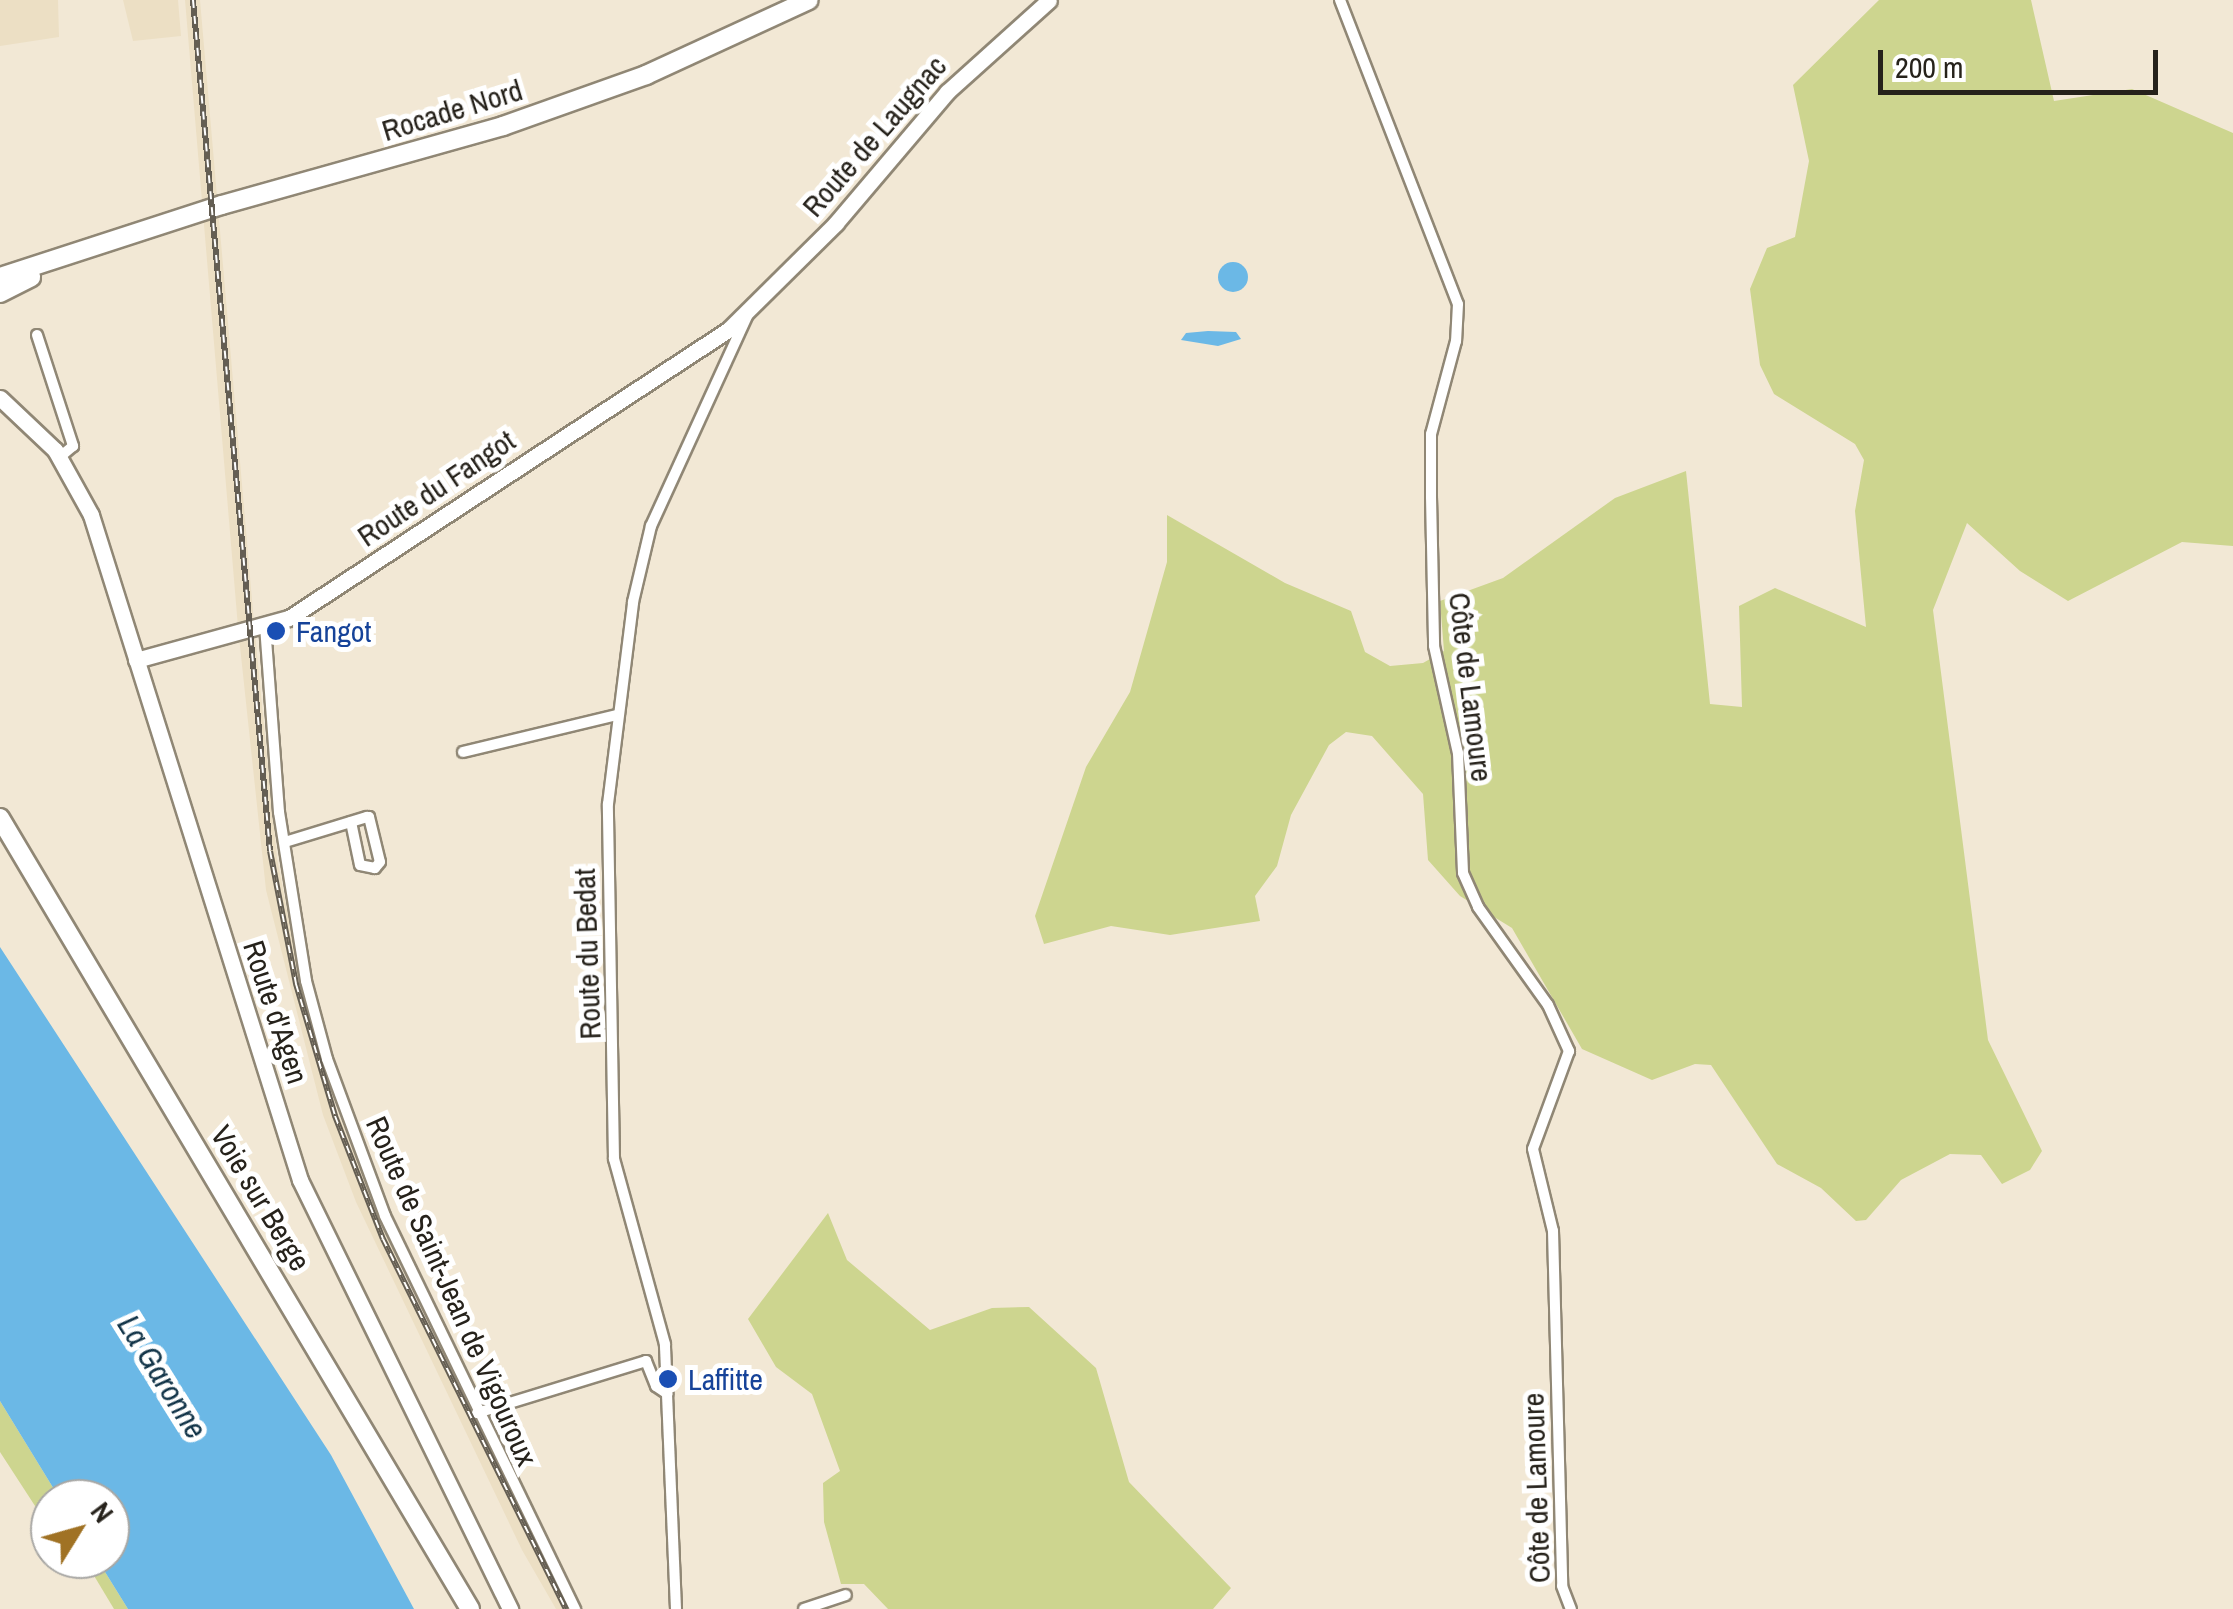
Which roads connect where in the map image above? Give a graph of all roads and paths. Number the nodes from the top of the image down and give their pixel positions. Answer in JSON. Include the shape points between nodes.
{"nodes":[{"id":1,"x":809,"y":0,"type":"edge"},
{"id":2,"x":1049,"y":0,"type":"edge"},
{"id":3,"x":1340,"y":0,"type":"edge"},
{"id":4,"x":100,"y":246,"type":"junction"},
{"id":5,"x":0,"y":276,"type":"edge"},
{"id":6,"x":0,"y":293,"type":"edge"},
{"id":7,"x":747,"y":316,"type":"junction"},
{"id":8,"x":37,"y":335,"type":"dead end"},
{"id":9,"x":0,"y":386,"type":"edge"},
{"id":10,"x":0,"y":398,"type":"edge"},
{"id":11,"x":26,"y":420,"type":"junction"},
{"id":12,"x":60,"y":458,"type":"junction"},
{"id":13,"x":265,"y":626,"type":"junction"},
{"id":14,"x":136,"y":660,"type":"junction"},
{"id":15,"x":617,"y":714,"type":"junction"},
{"id":16,"x":463,"y":752,"type":"dead end"},
{"id":17,"x":0,"y":818,"type":"edge"},
{"id":18,"x":351,"y":822,"type":"junction"},
{"id":19,"x":285,"y":842,"type":"junction"},
{"id":20,"x":668,"y":1394,"type":"junction"},
{"id":21,"x":477,"y":1414,"type":"junction"},
{"id":22,"x":846,"y":1595,"type":"dead end"},
{"id":23,"x":1569,"y":1607,"type":"edge"},
{"id":24,"x":470,"y":1609,"type":"edge"},
{"id":25,"x":510,"y":1609,"type":"edge"},
{"id":26,"x":575,"y":1609,"type":"edge"},
{"id":27,"x":676,"y":1609,"type":"edge"},
{"id":28,"x":804,"y":1609,"type":"edge"}],
"edges":[{"from":1,"to":4,"type":"main road","name":"Rocade Nord","via":[[646,75],[503,126]]},
{"from":2,"to":7,"type":"main road","name":"Route de Laugnac","via":[[946,92]]},
{"from":3,"to":23,"type":"street","name":"Côte de Lamoure","via":[[1458,304],[1456,340],[1431,434],[1430,498],[1434,646],[1458,753],[1463,873],[1478,907],[1548,1005],[1569,1051],[1533,1150],[1553,1232],[1562,1586]]},
{"from":4,"to":5,"type":"main road"},
{"from":4,"to":6,"type":"main road"},
{"from":7,"to":13,"type":"main road","name":"Route du Fangot","via":[[346,583]]},
{"from":7,"to":15,"type":"street","name":"Route du Bedat","via":[[656,509]]},
{"from":8,"to":12,"type":"street","via":[[73,446]]},
{"from":9,"to":11,"type":"main road","name":"Route d'Agen"},
{"from":10,"to":11,"type":"main road","name":"Route d'Agen"},
{"from":11,"to":12,"type":"main road","name":"Route d'Agen"},
{"from":12,"to":14,"type":"main road","name":"Route d'Agen","via":[[91,516]]},
{"from":13,"to":14,"type":"main road","name":"Route du Fangot"},
{"from":13,"to":19,"type":"street","name":"Route de Saint-Jean de Vigouroux"},
{"from":14,"to":25,"type":"main road","name":"Route d'Agen","via":[[300,1180]]},
{"from":15,"to":16,"type":"street"},
{"from":15,"to":20,"type":"street","name":"Route du Bedat","via":[[607,835],[614,1159],[656,1305]]},
{"from":17,"to":24,"type":"main road","name":"Voie sur Berge"},
{"from":18,"to":18,"type":"street","via":[[371,819],[375,868],[360,865]]},
{"from":18,"to":19,"type":"street"},
{"from":19,"to":21,"type":"street","name":"Route de Saint-Jean de Vigouroux","via":[[306,980],[327,1059],[385,1216]]},
{"from":20,"to":21,"type":"street","via":[[656,1386],[646,1361]]},
{"from":20,"to":27,"type":"street","name":"Route du Bedat"},
{"from":21,"to":26,"type":"street","name":"Route de Saint-Jean de Vigouroux"},
{"from":22,"to":28,"type":"street"}]}
